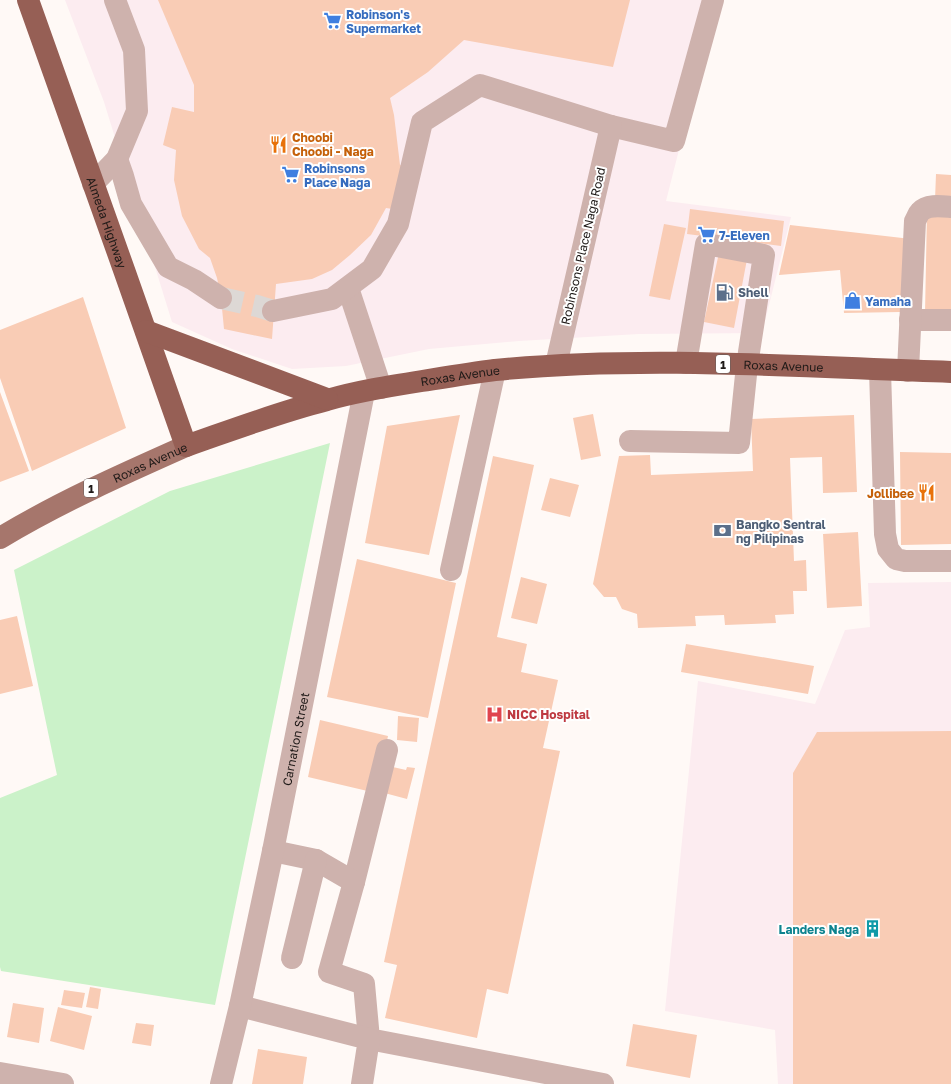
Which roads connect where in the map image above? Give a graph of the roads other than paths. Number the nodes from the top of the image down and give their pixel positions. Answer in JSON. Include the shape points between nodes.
{"nodes":[{"id":1,"x":28,"y":0,"type":"edge"},
{"id":2,"x":115,"y":0,"type":"edge"},
{"id":3,"x":713,"y":0,"type":"edge"},
{"id":4,"x":611,"y":126,"type":"junction"},
{"id":5,"x":117,"y":159,"type":"junction"},
{"id":6,"x":93,"y":184,"type":"junction"},
{"id":7,"x":951,"y":206,"type":"edge"},
{"id":8,"x":348,"y":288,"type":"junction"},
{"id":9,"x":221,"y":298,"type":"tunnel mouth"},
{"id":10,"x":273,"y":310,"type":"tunnel mouth"},
{"id":11,"x":910,"y":320,"type":"junction"},
{"id":12,"x":951,"y":320,"type":"edge"},
{"id":13,"x":146,"y":331,"type":"junction"},
{"id":14,"x":686,"y":363,"type":"junction"},
{"id":15,"x":556,"y":365,"type":"junction"},
{"id":16,"x":747,"y":365,"type":"junction"},
{"id":17,"x":495,"y":370,"type":"junction"},
{"id":18,"x":880,"y":370,"type":"junction"},
{"id":19,"x":908,"y":371,"type":"junction"},
{"id":20,"x":951,"y":372,"type":"edge"},
{"id":21,"x":373,"y":390,"type":"junction"},
{"id":22,"x":327,"y":400,"type":"junction"},
{"id":23,"x":630,"y":441,"type":"dead end"},
{"id":24,"x":186,"y":446,"type":"junction"},
{"id":25,"x":0,"y":538,"type":"edge"},
{"id":26,"x":951,"y":561,"type":"edge"},
{"id":27,"x":451,"y":570,"type":"dead end"},
{"id":28,"x":387,"y":750,"type":"dead end"},
{"id":29,"x":273,"y":851,"type":"junction"},
{"id":30,"x":316,"y":860,"type":"junction"},
{"id":31,"x":354,"y":882,"type":"junction"},
{"id":32,"x":292,"y":958,"type":"dead end"},
{"id":33,"x":240,"y":1006,"type":"junction"},
{"id":34,"x":369,"y":1039,"type":"junction"},
{"id":35,"x":0,"y":1073,"type":"edge"},
{"id":36,"x":63,"y":1084,"type":"edge"},
{"id":37,"x":221,"y":1084,"type":"edge"},
{"id":38,"x":362,"y":1084,"type":"edge"},
{"id":39,"x":603,"y":1084,"type":"edge"}],
"edges":[{"from":1,"to":6,"type":"highway","name":"Almeda Highway"},
{"from":2,"to":5,"type":"street","via":[[134,50],[138,110]]},
{"from":3,"to":4,"type":"street","via":[[674,141]]},
{"from":4,"to":8,"type":"street","via":[[480,85],[422,122],[398,224],[372,269]]},
{"from":4,"to":15,"type":"street","name":"Robinsons Place Naga Road"},
{"from":5,"to":6,"type":"street"},
{"from":5,"to":9,"type":"street","via":[[131,204],[168,267]]},
{"from":6,"to":13,"type":"highway","name":"Almeda Highway"},
{"from":7,"to":11,"type":"street","via":[[933,206],[925,209],[915,221]]},
{"from":8,"to":10,"type":"street","via":[[332,299]]},
{"from":8,"to":21,"type":"street"},
{"from":11,"to":12,"type":"street"},
{"from":11,"to":19,"type":"street"},
{"from":13,"to":22,"type":"highway"},
{"from":13,"to":24,"type":"highway","name":"Almeda Highway"},
{"from":14,"to":15,"type":"highway","name":"Roxas Avenue","number":"1"},
{"from":14,"to":16,"type":"highway","name":"Roxas Avenue","number":"1"},
{"from":14,"to":16,"type":"street","via":[[706,244],[764,255]]},
{"from":15,"to":17,"type":"highway","name":"Roxas Avenue","number":"1"},
{"from":16,"to":18,"type":"highway","name":"Roxas Avenue","number":"1"},
{"from":16,"to":23,"type":"street","via":[[739,442]]},
{"from":17,"to":21,"type":"highway","name":"Roxas Avenue","number":"1"},
{"from":17,"to":27,"type":"street"},
{"from":18,"to":19,"type":"highway","name":"Roxas Avenue","number":"1"},
{"from":18,"to":26,"type":"street","via":[[885,534],[888,549],[896,559],[905,561]]},
{"from":19,"to":20,"type":"highway","name":"Roxas Avenue","number":"1"},
{"from":21,"to":22,"type":"highway","name":"Roxas Avenue","number":"1"},
{"from":21,"to":29,"type":"street","name":"Carnation Street"},
{"from":22,"to":24,"type":"highway","name":"Roxas Avenue","number":"1","via":[[271,416]]},
{"from":24,"to":25,"type":"main road","name":"Roxas Avenue","number":"1","via":[[94,487]]},
{"from":28,"to":31,"type":"street"},
{"from":29,"to":30,"type":"street"},
{"from":29,"to":33,"type":"street","name":"Carnation Street"},
{"from":30,"to":31,"type":"street"},
{"from":30,"to":32,"type":"street"},
{"from":31,"to":34,"type":"street","via":[[329,972],[364,984]]},
{"from":33,"to":34,"type":"street"},
{"from":33,"to":37,"type":"street","name":"Carnation Street"},
{"from":34,"to":38,"type":"street"},
{"from":34,"to":39,"type":"street"},
{"from":35,"to":36,"type":"street"}]}
